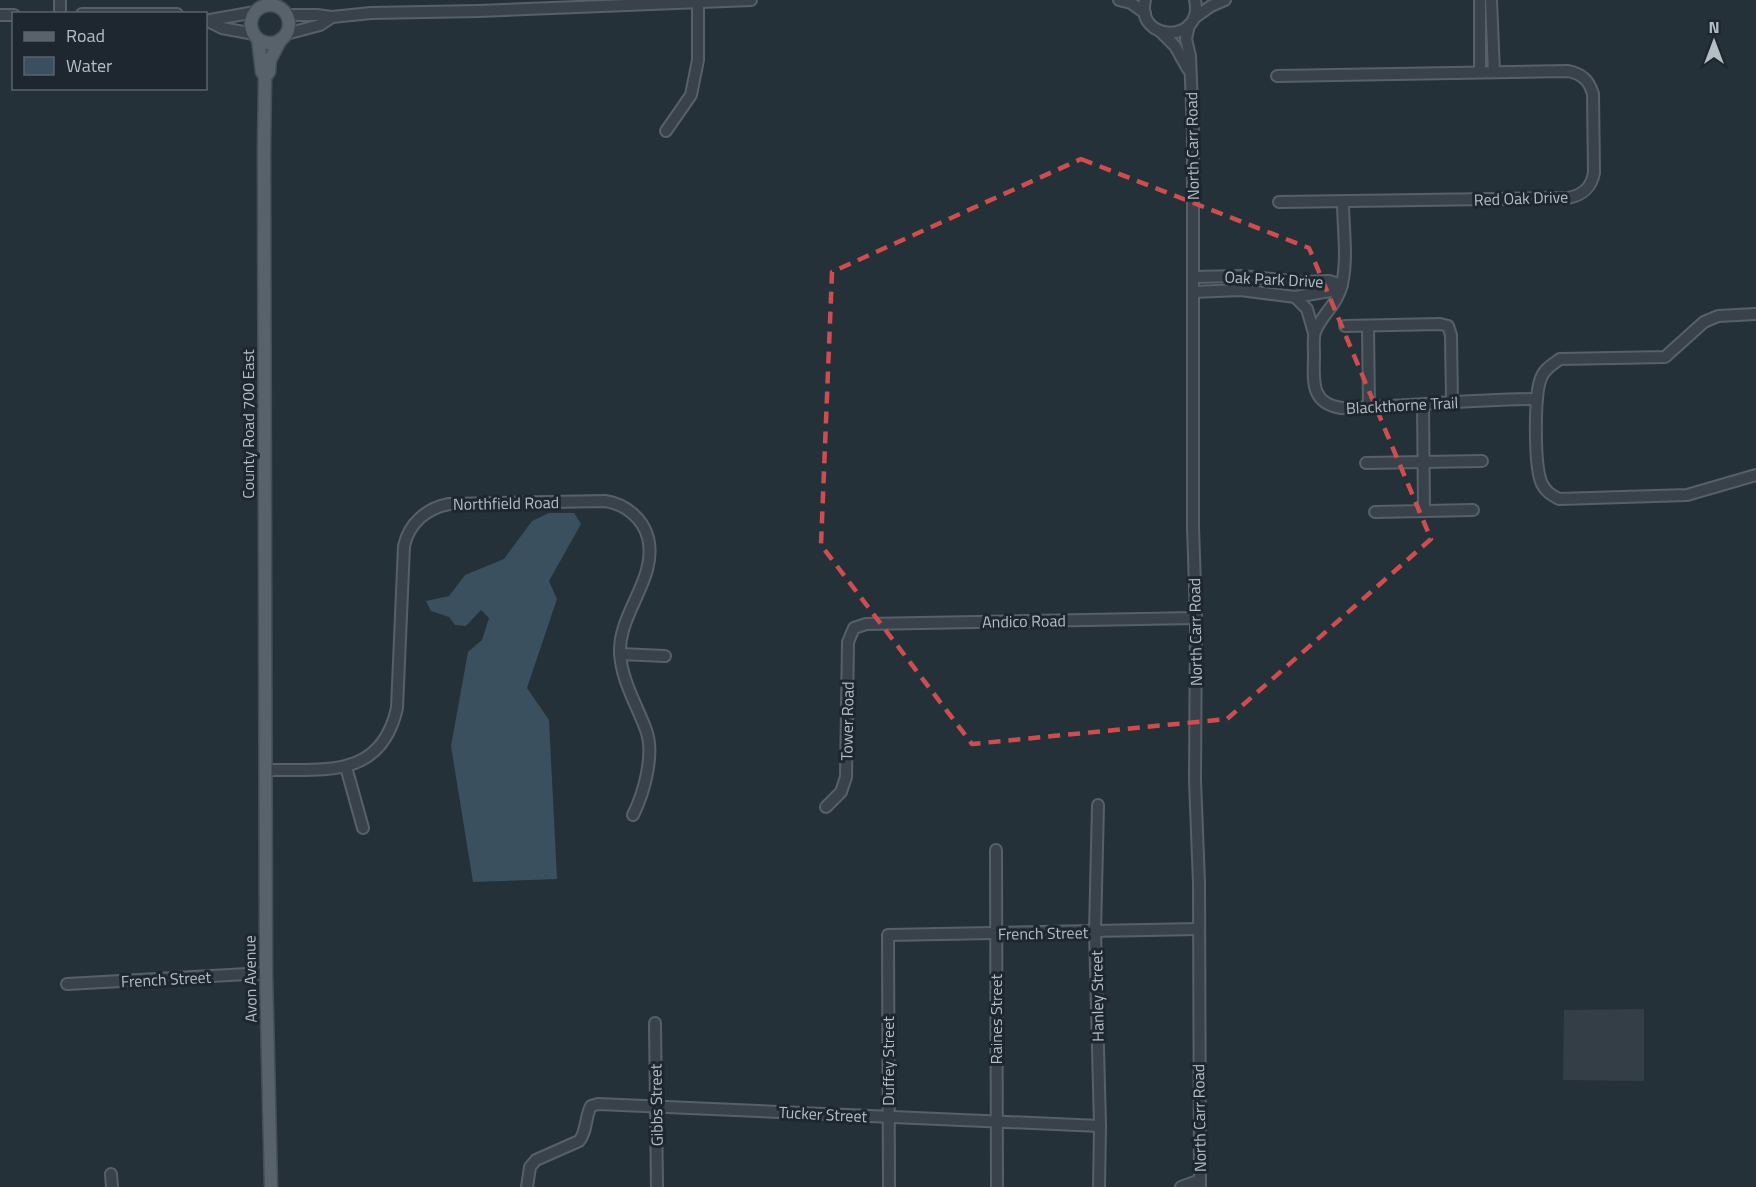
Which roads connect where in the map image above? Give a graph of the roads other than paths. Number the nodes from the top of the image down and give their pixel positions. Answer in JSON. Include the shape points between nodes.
{"nodes":[{"id":1,"x":751,"y":0,"type":"edge"},
{"id":2,"x":1119,"y":0,"type":"edge"},
{"id":3,"x":1145,"y":0,"type":"edge"},
{"id":4,"x":1195,"y":0,"type":"edge"},
{"id":5,"x":1225,"y":0,"type":"edge"},
{"id":6,"x":1480,"y":0,"type":"edge"},
{"id":7,"x":1491,"y":0,"type":"edge"},
{"id":8,"x":698,"y":2,"type":"junction"},
{"id":9,"x":259,"y":7,"type":"edge"},
{"id":10,"x":284,"y":8,"type":"edge"},
{"id":11,"x":1144,"y":13,"type":"junction"},
{"id":12,"x":332,"y":17,"type":"junction"},
{"id":13,"x":208,"y":20,"type":"edge"},
{"id":14,"x":1192,"y":21,"type":"junction"},
{"id":15,"x":1159,"y":31,"type":"junction"},
{"id":16,"x":256,"y":37,"type":"junction"},
{"id":17,"x":284,"y":37,"type":"junction"},
{"id":18,"x":1480,"y":72,"type":"junction"},
{"id":19,"x":1494,"y":72,"type":"junction"},
{"id":20,"x":1277,"y":76,"type":"dead end"},
{"id":21,"x":265,"y":77,"type":"junction"},
{"id":22,"x":1191,"y":77,"type":"junction"},
{"id":23,"x":666,"y":131,"type":"dead end"},
{"id":24,"x":1279,"y":202,"type":"dead end"},
{"id":25,"x":1343,"y":202,"type":"junction"},
{"id":26,"x":1193,"y":277,"type":"junction"},
{"id":27,"x":1342,"y":285,"type":"junction"},
{"id":28,"x":1193,"y":292,"type":"junction"},
{"id":29,"x":1295,"y":297,"type":"junction"},
{"id":30,"x":1756,"y":314,"type":"edge"},
{"id":31,"x":1345,"y":326,"type":"dead end"},
{"id":32,"x":1368,"y":326,"type":"junction"},
{"id":33,"x":1314,"y":333,"type":"junction"},
{"id":34,"x":1537,"y":399,"type":"junction"},
{"id":35,"x":1452,"y":403,"type":"junction"},
{"id":36,"x":1423,"y":405,"type":"junction"},
{"id":37,"x":1370,"y":407,"type":"junction"},
{"id":38,"x":1482,"y":461,"type":"dead end"},
{"id":39,"x":1424,"y":462,"type":"junction"},
{"id":40,"x":1366,"y":463,"type":"dead end"},
{"id":41,"x":1756,"y":475,"type":"edge"},
{"id":42,"x":1473,"y":510,"type":"dead end"},
{"id":43,"x":1424,"y":511,"type":"junction"},
{"id":44,"x":1375,"y":512,"type":"dead end"},
{"id":45,"x":1196,"y":618,"type":"junction"},
{"id":46,"x":852,"y":630,"type":"joint"},
{"id":47,"x":620,"y":654,"type":"junction"},
{"id":48,"x":665,"y":656,"type":"dead end"},
{"id":49,"x":346,"y":767,"type":"junction"},
{"id":50,"x":265,"y":770,"type":"junction"},
{"id":51,"x":1098,"y":805,"type":"dead end"},
{"id":52,"x":826,"y":807,"type":"dead end"},
{"id":53,"x":633,"y":815,"type":"dead end"},
{"id":54,"x":363,"y":828,"type":"dead end"},
{"id":55,"x":996,"y":850,"type":"dead end"},
{"id":56,"x":1198,"y":929,"type":"junction"},
{"id":57,"x":1095,"y":931,"type":"junction"},
{"id":58,"x":996,"y":934,"type":"junction"},
{"id":59,"x":888,"y":935,"type":"joint"},
{"id":60,"x":266,"y":974,"type":"junction"},
{"id":61,"x":67,"y":984,"type":"dead end"},
{"id":62,"x":655,"y":1023,"type":"dead end"},
{"id":63,"x":657,"y":1106,"type":"junction"},
{"id":64,"x":889,"y":1117,"type":"junction"},
{"id":65,"x":997,"y":1122,"type":"junction"},
{"id":66,"x":1100,"y":1126,"type":"junction"},
{"id":67,"x":111,"y":1174,"type":"dead end"},
{"id":68,"x":1200,"y":1184,"type":"edge"},
{"id":69,"x":112,"y":1187,"type":"edge"},
{"id":70,"x":271,"y":1187,"type":"edge"},
{"id":71,"x":527,"y":1187,"type":"edge"},
{"id":72,"x":657,"y":1187,"type":"edge"},
{"id":73,"x":889,"y":1187,"type":"edge"},
{"id":74,"x":997,"y":1187,"type":"edge"},
{"id":75,"x":1099,"y":1187,"type":"edge"},
{"id":76,"x":1181,"y":1187,"type":"edge"}],
"edges":[{"from":1,"to":8,"type":"street"},
{"from":2,"to":11,"type":"street"},
{"from":3,"to":11,"type":"street"},
{"from":4,"to":14,"type":"street","name":"North Carr Road"},
{"from":5,"to":14,"type":"street"},
{"from":6,"to":18,"type":"street"},
{"from":7,"to":19,"type":"street"},
{"from":8,"to":12,"type":"street"},
{"from":8,"to":23,"type":"street","via":[[698,60],[691,95]]},
{"from":9,"to":10,"type":"main road"},
{"from":9,"to":13,"type":"street"},
{"from":9,"to":16,"type":"main road","via":[[251,23]]},
{"from":10,"to":12,"type":"street"},
{"from":10,"to":17,"type":"main road","via":[[289,22]]},
{"from":11,"to":15,"type":"street","name":"North Carr Road"},
{"from":12,"to":17,"type":"street"},
{"from":13,"to":16,"type":"street"},
{"from":14,"to":15,"type":"street","via":[[1175,33]]},
{"from":14,"to":22,"type":"street","name":"North Carr Road","via":[[1186,39]]},
{"from":15,"to":22,"type":"street","name":"North Carr Road","via":[[1181,55]]},
{"from":16,"to":17,"type":"main road","via":[[270,43]]},
{"from":16,"to":21,"type":"main road","name":"County Road 700 East"},
{"from":17,"to":21,"type":"main road","name":"County Road 700 East"},
{"from":18,"to":19,"type":"street","name":"Red Oak Drive"},
{"from":18,"to":20,"type":"street","name":"Red Oak Drive"},
{"from":19,"to":25,"type":"street","name":"Red Oak Drive","via":[[1568,71],[1585,78],[1593,94],[1594,173],[1585,191],[1569,198]]},
{"from":21,"to":50,"type":"main road","name":"County Road 700 East"},
{"from":22,"to":26,"type":"street","name":"North Carr Road"},
{"from":24,"to":25,"type":"street","name":"Red Oak Drive"},
{"from":25,"to":27,"type":"street"},
{"from":26,"to":27,"type":"street","name":"Oak Park Drive","via":[[1241,276]]},
{"from":26,"to":28,"type":"street","name":"North Carr Road"},
{"from":27,"to":29,"type":"street","name":"Oak Park Drive"},
{"from":27,"to":33,"type":"street","via":[[1339,297]]},
{"from":28,"to":29,"type":"street","name":"Oak Park Drive","via":[[1240,290]]},
{"from":28,"to":45,"type":"street","name":"North Carr Road"},
{"from":29,"to":33,"type":"street","name":"Oak Park Drive","via":[[1307,309]]},
{"from":30,"to":34,"type":"street","via":[[1718,316],[1704,322],[1665,357],[1560,359],[1541,378]]},
{"from":31,"to":32,"type":"street"},
{"from":32,"to":35,"type":"street","via":[[1448,326]]},
{"from":32,"to":37,"type":"street"},
{"from":33,"to":37,"type":"street","name":"Blackthorne Trail","via":[[1316,393],[1333,407]]},
{"from":34,"to":35,"type":"street","name":"Blackthorne Trail"},
{"from":34,"to":41,"type":"street","via":[[1537,469],[1542,485],[1559,499],[1687,495]]},
{"from":35,"to":36,"type":"street","name":"Blackthorne Trail"},
{"from":36,"to":37,"type":"street","name":"Blackthorne Trail"},
{"from":36,"to":39,"type":"street"},
{"from":38,"to":39,"type":"street"},
{"from":39,"to":40,"type":"street"},
{"from":39,"to":43,"type":"street"},
{"from":42,"to":43,"type":"street"},
{"from":43,"to":44,"type":"street"},
{"from":45,"to":46,"type":"street","name":"Andico Road","via":[[866,624]]},
{"from":45,"to":56,"type":"street","name":"North Carr Road"},
{"from":46,"to":52,"type":"street","name":"Tower Road","via":[[847,649],[846,777],[841,792]]},
{"from":47,"to":48,"type":"street"},
{"from":47,"to":49,"type":"street","name":"Northfield Road","via":[[624,625],[644,578],[650,552],[643,526],[630,512],[612,502],[596,501],[436,507],[413,525],[404,546],[395,719],[378,748],[362,761]]},
{"from":47,"to":53,"type":"street","name":"Northfield Road","via":[[649,744],[642,796]]},
{"from":49,"to":50,"type":"street","name":"Northfield Road"},
{"from":49,"to":54,"type":"street"},
{"from":50,"to":60,"type":"main road","name":"Avon Avenue"},
{"from":51,"to":57,"type":"street","name":"Hanley Street"},
{"from":55,"to":58,"type":"street","name":"Raines Street"},
{"from":56,"to":57,"type":"street","name":"French Street"},
{"from":56,"to":68,"type":"street","name":"North Carr Road"},
{"from":57,"to":58,"type":"street","name":"French Street"},
{"from":57,"to":66,"type":"street","name":"Hanley Street"},
{"from":58,"to":59,"type":"street","name":"French Street"},
{"from":58,"to":65,"type":"street","name":"Raines Street"},
{"from":59,"to":64,"type":"street","name":"Duffey Street"},
{"from":60,"to":61,"type":"street","name":"French Street"},
{"from":60,"to":70,"type":"main road","name":"Avon Avenue"},
{"from":62,"to":63,"type":"street","name":"Gibbs Street"},
{"from":63,"to":64,"type":"street","name":"Tucker Street"},
{"from":63,"to":71,"type":"street","name":"Tucker Street","via":[[591,1106],[583,1138],[536,1160],[530,1167]]},
{"from":63,"to":72,"type":"street","name":"Gibbs Street"},
{"from":64,"to":65,"type":"street","name":"Tucker Street"},
{"from":64,"to":73,"type":"street","name":"Duffey Street"},
{"from":65,"to":66,"type":"street","name":"Tucker Street"},
{"from":65,"to":74,"type":"street","name":"Raines Street"},
{"from":66,"to":75,"type":"street","name":"Hanley Street"},
{"from":67,"to":69,"type":"street"},
{"from":68,"to":76,"type":"street"}]}
